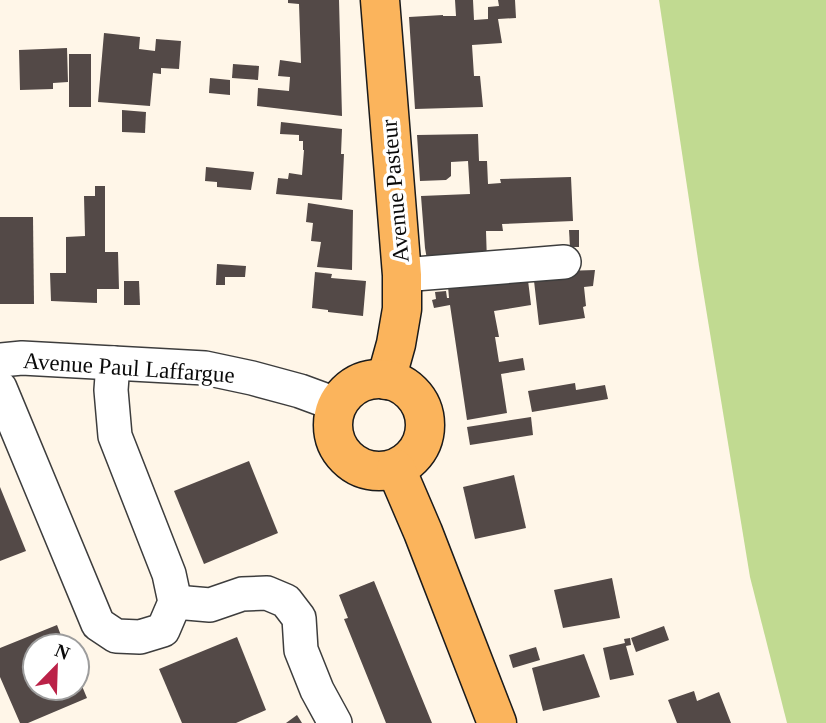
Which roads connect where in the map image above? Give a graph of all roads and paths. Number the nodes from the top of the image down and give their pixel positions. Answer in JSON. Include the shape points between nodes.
{"nodes":[{"id":1,"x":380,"y":0,"type":"edge"},
{"id":2,"x":564,"y":262,"type":"dead end"},
{"id":3,"x":402,"y":275,"type":"junction"},
{"id":4,"x":0,"y":360,"type":"edge"},
{"id":5,"x":113,"y":363,"type":"junction"},
{"id":6,"x":386,"y":380,"type":"junction"},
{"id":7,"x":0,"y":388,"type":"edge"},
{"id":8,"x":338,"y":405,"type":"junction"},
{"id":9,"x":396,"y":469,"type":"junction"},
{"id":10,"x":175,"y":602,"type":"junction"},
{"id":11,"x":335,"y":723,"type":"edge"},
{"id":12,"x":497,"y":723,"type":"edge"}],
"edges":[{"from":1,"to":3,"type":"main road","name":"Avenue Pasteur"},
{"from":2,"to":3,"type":"street"},
{"from":3,"to":6,"type":"main road","name":"Avenue Pasteur","via":[[402,309]]},
{"from":4,"to":5,"type":"street","name":"Avenue Paul Laffargue"},
{"from":5,"to":8,"type":"street","name":"Avenue Paul Laffargue","via":[[205,368]]},
{"from":5,"to":10,"type":"street","via":[[115,436],[169,574]]},
{"from":6,"to":8,"type":"main road","via":[[358,384]]},
{"from":6,"to":9,"type":"main road","via":[[413,394],[425,421],[419,450]]},
{"from":7,"to":10,"type":"street","via":[[98,624],[116,636],[140,637],[163,630]]},
{"from":8,"to":9,"type":"main road","via":[[334,435],[350,462],[380,472]]},
{"from":9,"to":12,"type":"main road"},
{"from":10,"to":11,"type":"street","via":[[210,605],[242,594],[267,593],[286,600],[299,618],[301,650]]}]}
